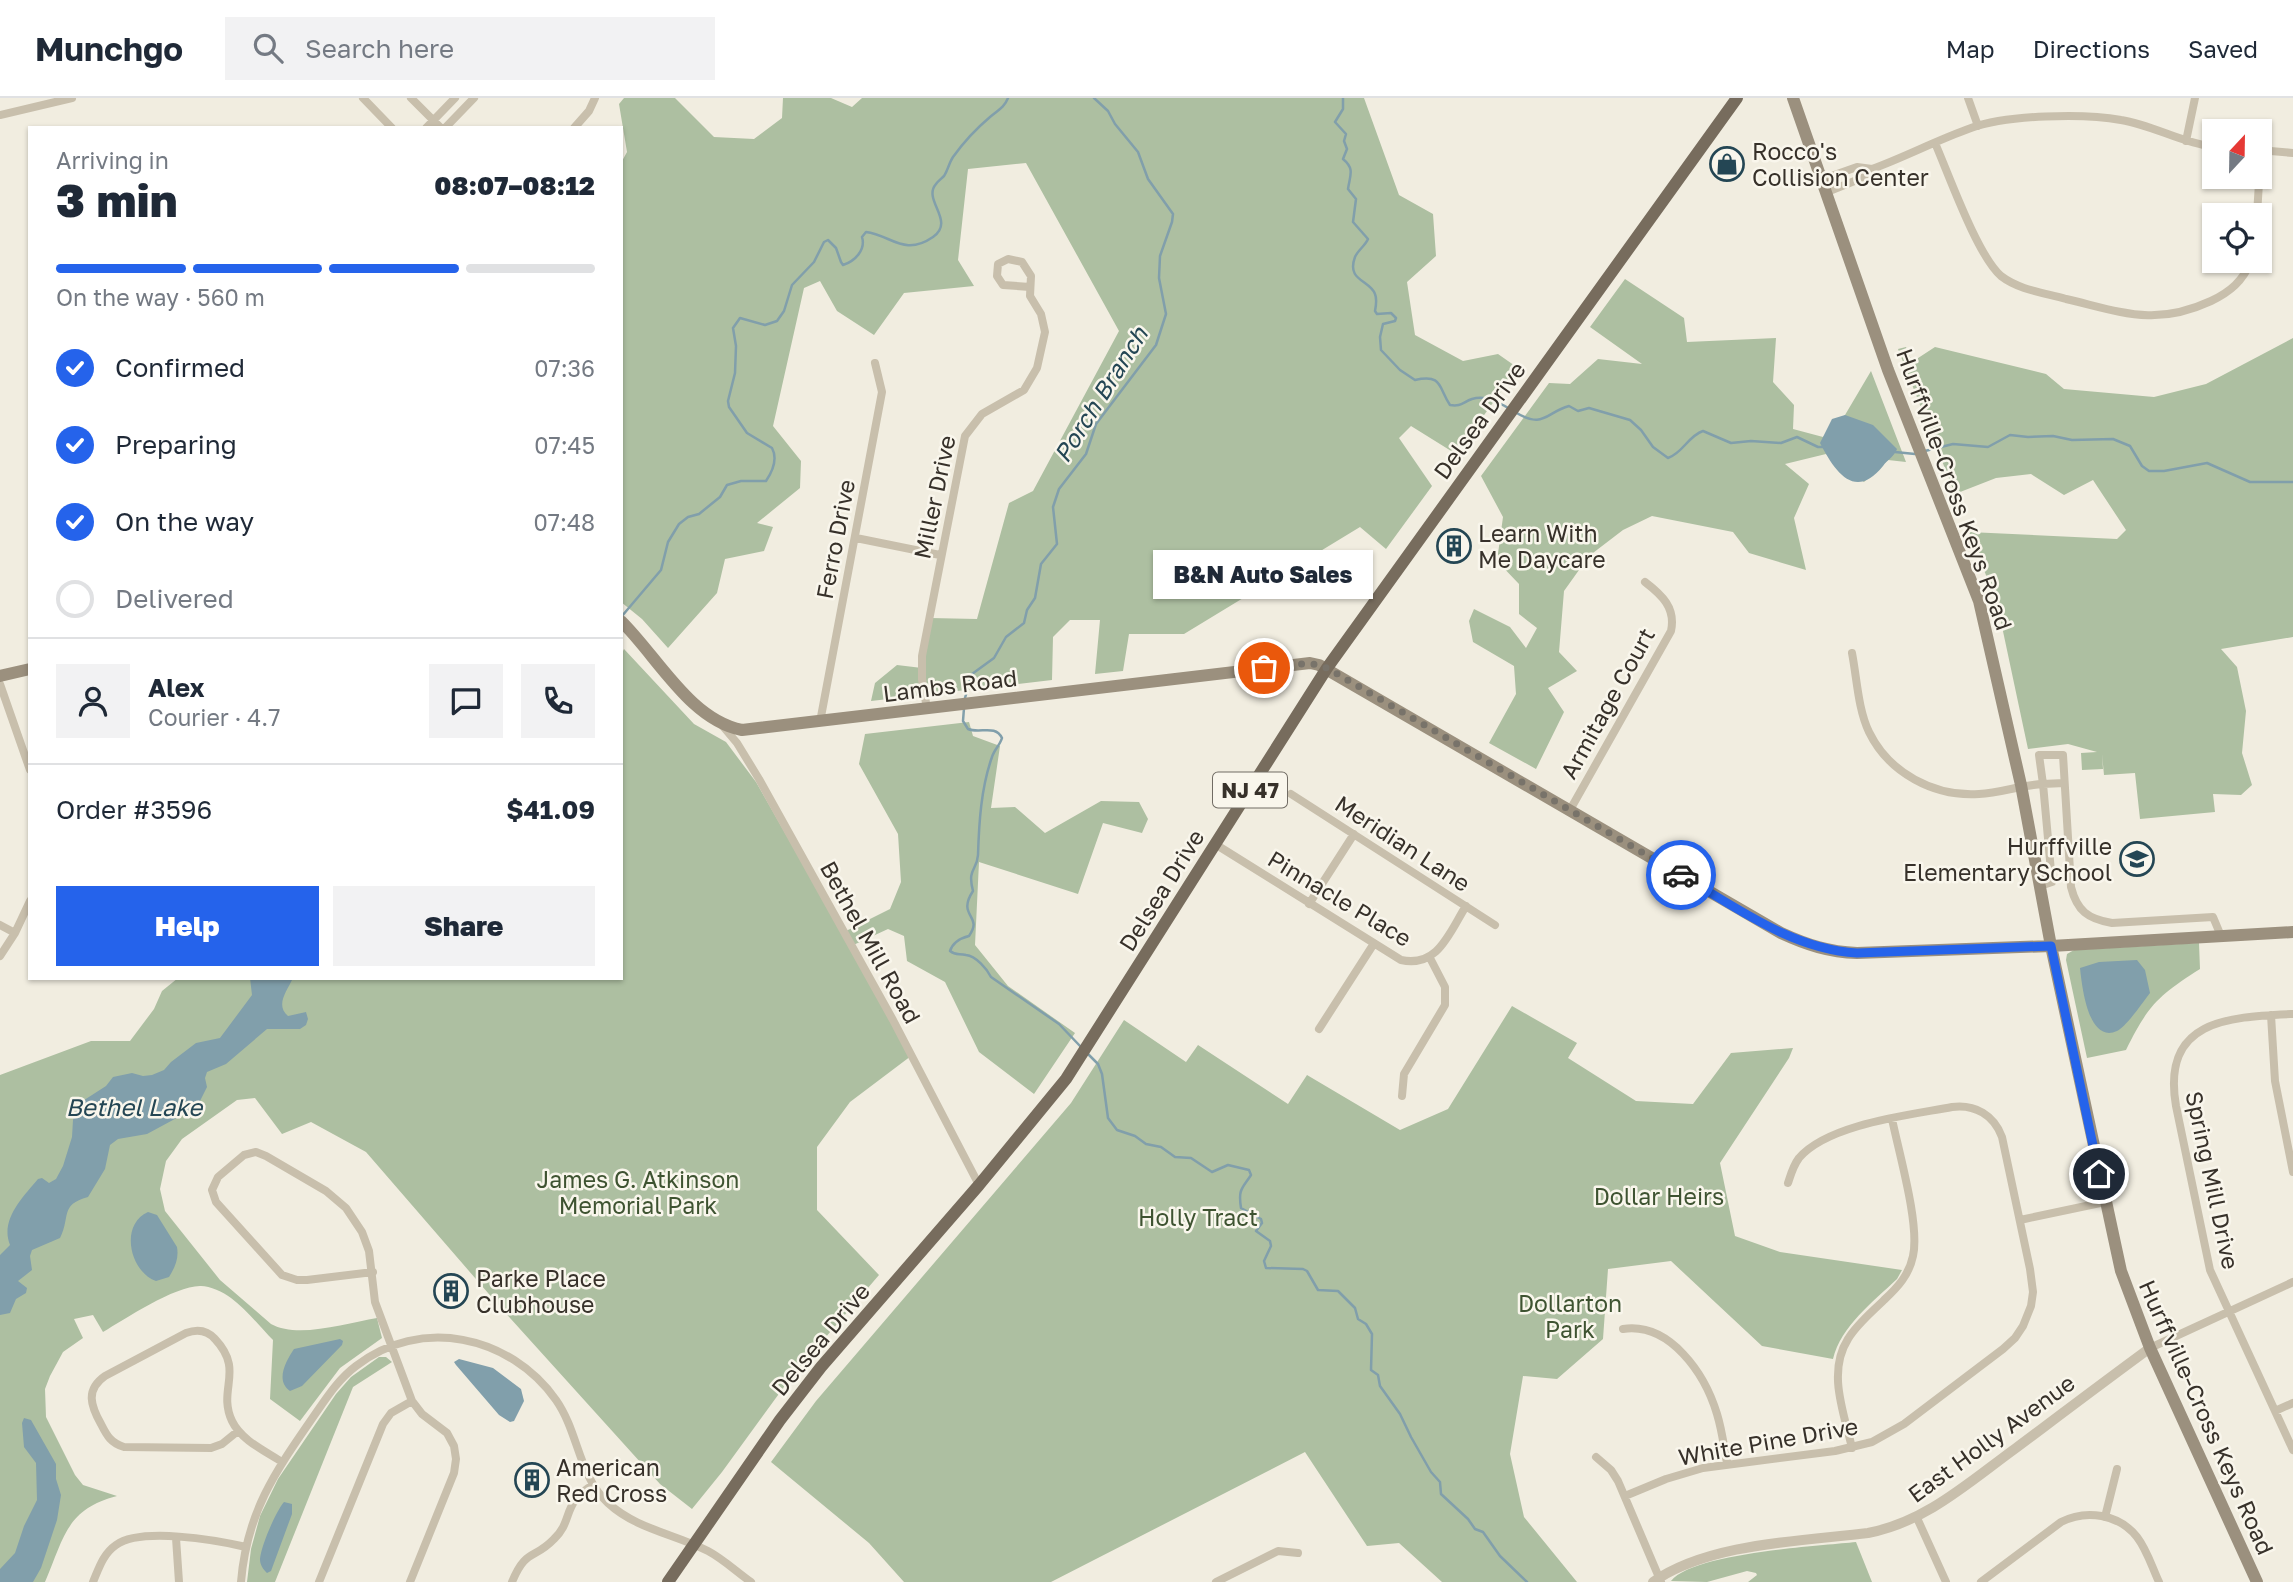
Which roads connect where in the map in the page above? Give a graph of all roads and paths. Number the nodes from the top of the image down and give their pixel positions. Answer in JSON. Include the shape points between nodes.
{"nodes":[{"id":1,"x":72,"y":98,"type":"edge"},
{"id":2,"x":363,"y":98,"type":"edge"},
{"id":3,"x":411,"y":98,"type":"edge"},
{"id":4,"x":456,"y":98,"type":"edge"},
{"id":5,"x":474,"y":98,"type":"edge"},
{"id":6,"x":595,"y":98,"type":"edge"},
{"id":7,"x":1737,"y":98,"type":"edge"},
{"id":8,"x":1793,"y":98,"type":"edge"},
{"id":9,"x":1968,"y":98,"type":"edge"},
{"id":10,"x":2195,"y":98,"type":"edge"},
{"id":11,"x":0,"y":115,"type":"edge"},
{"id":12,"x":433,"y":120,"type":"junction"},
{"id":13,"x":390,"y":126,"type":"edge"},
{"id":14,"x":428,"y":126,"type":"edge"},
{"id":15,"x":440,"y":126,"type":"edge"},
{"id":16,"x":445,"y":126,"type":"edge"},
{"id":17,"x":576,"y":126,"type":"edge"},
{"id":18,"x":1978,"y":126,"type":"junction"},
{"id":19,"x":2186,"y":141,"type":"junction"},
{"id":20,"x":1935,"y":143,"type":"junction"},
{"id":21,"x":2202,"y":144,"type":"edge"},
{"id":22,"x":2272,"y":151,"type":"edge"},
{"id":23,"x":2293,"y":153,"type":"edge"},
{"id":24,"x":1872,"y":169,"type":"junction"},
{"id":25,"x":1825,"y":186,"type":"junction"},
{"id":26,"x":2244,"y":273,"type":"edge"},
{"id":27,"x":1030,"y":287,"type":"junction"},
{"id":28,"x":875,"y":363,"type":"dead end"},
{"id":29,"x":856,"y":538,"type":"junction"},
{"id":30,"x":940,"y":555,"type":"junction"},
{"id":31,"x":1645,"y":582,"type":"dead end"},
{"id":32,"x":623,"y":623,"type":"edge"},
{"id":33,"x":1853,"y":653,"type":"dead end"},
{"id":34,"x":1327,"y":668,"type":"junction"},
{"id":35,"x":28,"y":669,"type":"edge"},
{"id":36,"x":0,"y":676,"type":"edge"},
{"id":37,"x":0,"y":684,"type":"edge"},
{"id":38,"x":928,"y":709,"type":"junction"},
{"id":39,"x":820,"y":722,"type":"junction"},
{"id":40,"x":721,"y":724,"type":"junction"},
{"id":41,"x":28,"y":764,"type":"edge"},
{"id":42,"x":2064,"y":783,"type":"junction"},
{"id":43,"x":2043,"y":784,"type":"junction"},
{"id":44,"x":2021,"y":785,"type":"junction"},
{"id":45,"x":1291,"y":794,"type":"dead end"},
{"id":46,"x":1570,"y":810,"type":"junction"},
{"id":47,"x":1354,"y":834,"type":"junction"},
{"id":48,"x":1215,"y":844,"type":"junction"},
{"id":49,"x":2046,"y":884,"type":"junction"},
{"id":50,"x":2071,"y":887,"type":"junction"},
{"id":51,"x":1309,"y":904,"type":"junction"},
{"id":52,"x":28,"y":905,"type":"edge"},
{"id":53,"x":1466,"y":906,"type":"junction"},
{"id":54,"x":0,"y":925,"type":"edge"},
{"id":55,"x":1495,"y":925,"type":"dead end"},
{"id":56,"x":2293,"y":932,"type":"edge"},
{"id":57,"x":15,"y":933,"type":"junction"},
{"id":58,"x":2221,"y":936,"type":"junction"},
{"id":59,"x":1373,"y":945,"type":"junction"},
{"id":60,"x":2051,"y":946,"type":"junction"},
{"id":61,"x":0,"y":956,"type":"edge"},
{"id":62,"x":1430,"y":958,"type":"junction"},
{"id":63,"x":2293,"y":1014,"type":"edge"},
{"id":64,"x":2270,"y":1015,"type":"junction"},
{"id":65,"x":1319,"y":1029,"type":"dead end"},
{"id":66,"x":1402,"y":1096,"type":"dead end"},
{"id":67,"x":1892,"y":1119,"type":"junction"},
{"id":68,"x":2289,"y":1134,"type":"edge"},
{"id":69,"x":2293,"y":1172,"type":"edge"},
{"id":70,"x":1788,"y":1183,"type":"dead end"},
{"id":71,"x":979,"y":1185,"type":"junction"},
{"id":72,"x":2105,"y":1202,"type":"junction"},
{"id":73,"x":2020,"y":1220,"type":"junction"},
{"id":74,"x":373,"y":1272,"type":"junction"},
{"id":75,"x":2293,"y":1282,"type":"edge"},
{"id":76,"x":2230,"y":1312,"type":"junction"},
{"id":77,"x":1623,"y":1329,"type":"dead end"},
{"id":78,"x":392,"y":1346,"type":"junction"},
{"id":79,"x":2150,"y":1348,"type":"junction"},
{"id":80,"x":412,"y":1401,"type":"junction"},
{"id":81,"x":2293,"y":1403,"type":"edge"},
{"id":82,"x":2275,"y":1411,"type":"junction"},
{"id":83,"x":238,"y":1431,"type":"junction"},
{"id":84,"x":1852,"y":1448,"type":"junction"},
{"id":85,"x":2293,"y":1450,"type":"edge"},
{"id":86,"x":1596,"y":1457,"type":"dead end"},
{"id":87,"x":282,"y":1462,"type":"junction"},
{"id":88,"x":1727,"y":1463,"type":"junction"},
{"id":89,"x":2117,"y":1469,"type":"dead end"},
{"id":90,"x":593,"y":1485,"type":"junction"},
{"id":91,"x":1625,"y":1496,"type":"junction"},
{"id":92,"x":2105,"y":1517,"type":"junction"},
{"id":93,"x":1917,"y":1518,"type":"junction"},
{"id":94,"x":176,"y":1538,"type":"junction"},
{"id":95,"x":694,"y":1545,"type":"junction"},
{"id":96,"x":246,"y":1547,"type":"junction"},
{"id":97,"x":1297,"y":1553,"type":"dead end"},
{"id":98,"x":1658,"y":1581,"type":"edge"},
{"id":99,"x":93,"y":1582,"type":"edge"},
{"id":100,"x":179,"y":1582,"type":"edge"},
{"id":101,"x":241,"y":1582,"type":"edge"},
{"id":102,"x":319,"y":1582,"type":"edge"},
{"id":103,"x":410,"y":1582,"type":"edge"},
{"id":104,"x":512,"y":1582,"type":"edge"},
{"id":105,"x":668,"y":1582,"type":"edge"},
{"id":106,"x":751,"y":1582,"type":"edge"},
{"id":107,"x":1216,"y":1582,"type":"edge"},
{"id":108,"x":1946,"y":1582,"type":"edge"},
{"id":109,"x":1981,"y":1582,"type":"edge"},
{"id":110,"x":2159,"y":1582,"type":"edge"},
{"id":111,"x":2257,"y":1582,"type":"edge"}],
"edges":[{"from":1,"to":11,"type":"street"},
{"from":2,"to":13,"type":"street"},
{"from":3,"to":12,"type":"street"},
{"from":4,"to":12,"type":"street"},
{"from":5,"to":16,"type":"street"},
{"from":6,"to":17,"type":"street"},
{"from":7,"to":34,"type":"main road","name":"Delsea Drive","number":"NJ 47"},
{"from":8,"to":25,"type":"main road","name":"Hurffville-Cross Keys Road"},
{"from":9,"to":18,"type":"street"},
{"from":10,"to":19,"type":"street"},
{"from":12,"to":14,"type":"street"},
{"from":12,"to":15,"type":"street"},
{"from":18,"to":19,"type":"street","via":[[2024,118],[2113,118]]},
{"from":18,"to":20,"type":"street"},
{"from":19,"to":21,"type":"street"},
{"from":20,"to":24,"type":"street"},
{"from":20,"to":26,"type":"street","via":[[1987,258],[2001,275],[2021,287],[2157,317],[2185,312],[2222,295]]},
{"from":22,"to":23,"type":"street"},
{"from":24,"to":25,"type":"street","via":[[1862,178]]},
{"from":24,"to":25,"type":"street","via":[[1857,167]]},
{"from":25,"to":44,"type":"main road","name":"Hurffville-Cross Keys Road","via":[[1888,370],[1979,601]]},
{"from":27,"to":27,"type":"street","name":"Miller Drive","via":[[1031,276],[1022,262],[1008,259],[998,264],[997,276],[1003,285]]},
{"from":27,"to":30,"type":"street","name":"Miller Drive","via":[[1045,332],[1037,368],[1024,390],[982,414],[965,436]]},
{"from":28,"to":29,"type":"street","name":"Ferro Drive","via":[[882,392]]},
{"from":29,"to":30,"type":"street"},
{"from":29,"to":39,"type":"street","name":"Ferro Drive"},
{"from":30,"to":38,"type":"street","name":"Miller Drive","via":[[922,656]]},
{"from":31,"to":46,"type":"street","name":"Armitage Court","via":[[1672,613],[1671,631]]},
{"from":32,"to":40,"type":"main road","name":"Lambs Road","via":[[684,693]]},
{"from":33,"to":44,"type":"street","via":[[1869,731],[1895,767],[1917,781],[1956,794]]},
{"from":34,"to":38,"type":"main road","name":"Lambs Road","via":[[1310,663]]},
{"from":34,"to":46,"type":"main road"},
{"from":34,"to":48,"type":"main road","name":"Delsea Drive","number":"NJ 47"},
{"from":35,"to":36,"type":"main road"},
{"from":37,"to":41,"type":"street"},
{"from":38,"to":39,"type":"main road","name":"Lambs Road"},
{"from":39,"to":40,"type":"main road","name":"Lambs Road","via":[[754,731]]},
{"from":40,"to":71,"type":"street","name":"Bethel Mill Road","via":[[760,779]]},
{"from":42,"to":43,"type":"street"},
{"from":42,"to":43,"type":"street","via":[[2063,755],[2039,755]]},
{"from":42,"to":50,"type":"street"},
{"from":43,"to":44,"type":"street"},
{"from":43,"to":49,"type":"street"},
{"from":44,"to":49,"type":"main road","name":"Hurffville-Cross Keys Road"},
{"from":45,"to":47,"type":"street","name":"Meridian Lane"},
{"from":46,"to":60,"type":"main road","via":[[1782,933],[1821,949],[1857,953]]},
{"from":47,"to":51,"type":"street"},
{"from":47,"to":53,"type":"street","name":"Meridian Lane"},
{"from":48,"to":51,"type":"street","name":"Pinnacle Place"},
{"from":48,"to":71,"type":"main road","name":"Delsea Drive","number":"NJ 47","via":[[1066,1079]]},
{"from":49,"to":50,"type":"street"},
{"from":49,"to":60,"type":"main road","name":"Hurffville-Cross Keys Road"},
{"from":50,"to":58,"type":"street","via":[[2080,909],[2097,921],[2213,917]]},
{"from":51,"to":59,"type":"street","name":"Pinnacle Place"},
{"from":52,"to":57,"type":"street"},
{"from":53,"to":55,"type":"street","name":"Meridian Lane"},
{"from":53,"to":62,"type":"street","name":"Pinnacle Place"},
{"from":54,"to":57,"type":"street"},
{"from":56,"to":58,"type":"main road"},
{"from":57,"to":61,"type":"street"},
{"from":58,"to":60,"type":"main road"},
{"from":59,"to":62,"type":"street","name":"Pinnacle Place","via":[[1404,961]]},
{"from":59,"to":65,"type":"street"},
{"from":60,"to":72,"type":"main road","name":"Hurffville-Cross Keys Road"},
{"from":62,"to":66,"type":"street","via":[[1445,987],[1445,1005],[1404,1074]]},
{"from":63,"to":64,"type":"street","name":"Spring Mill Drive"},
{"from":64,"to":68,"type":"street","via":[[2274,1081]]},
{"from":64,"to":76,"type":"street","name":"Spring Mill Drive","via":[[2207,1026],[2184,1048],[2174,1072],[2176,1106],[2205,1254]]},
{"from":67,"to":70,"type":"street","name":"White Pine Drive","via":[[1848,1129],[1817,1143],[1795,1164]]},
{"from":67,"to":73,"type":"street","name":"White Pine Drive","via":[[1959,1106],[1985,1113],[2003,1137]]},
{"from":67,"to":84,"type":"street","via":[[1913,1220],[1914,1253],[1904,1278],[1851,1334],[1840,1357],[1838,1388]]},
{"from":68,"to":69,"type":"street"},
{"from":71,"to":95,"type":"main road","name":"Delsea Drive","number":"NJ 47","via":[[821,1367]]},
{"from":72,"to":73,"type":"street"},
{"from":72,"to":79,"type":"main road","name":"Hurffville-Cross Keys Road","via":[[2123,1280]]},
{"from":73,"to":84,"type":"street","name":"White Pine Drive","via":[[2033,1292],[2029,1313],[2015,1338],[1895,1430]]},
{"from":74,"to":74,"type":"street","via":[[302,1281],[282,1275],[216,1202],[212,1190],[216,1180],[247,1154],[256,1152],[326,1191],[346,1208],[362,1232]]},
{"from":74,"to":78,"type":"street","via":[[374,1298]]},
{"from":75,"to":76,"type":"street","name":"East Holly Avenue"},
{"from":76,"to":79,"type":"street","name":"East Holly Avenue"},
{"from":76,"to":82,"type":"street","name":"Spring Mill Drive"},
{"from":77,"to":88,"type":"street","via":[[1646,1329],[1660,1336],[1693,1367],[1716,1411]]},
{"from":78,"to":80,"type":"street"},
{"from":78,"to":87,"type":"street","via":[[366,1359],[341,1380]]},
{"from":78,"to":90,"type":"street","via":[[450,1337],[482,1344],[516,1361],[558,1404]]},
{"from":79,"to":93,"type":"street","name":"East Holly Avenue"},
{"from":79,"to":111,"type":"main road","name":"Hurffville-Cross Keys Road"},
{"from":80,"to":102,"type":"street","via":[[395,1410],[383,1424]]},
{"from":80,"to":103,"type":"street","via":[[447,1433],[456,1459]]},
{"from":81,"to":82,"type":"street"},
{"from":82,"to":85,"type":"street","name":"Spring Mill Drive"},
{"from":83,"to":83,"type":"street","via":[[228,1407],[228,1355],[203,1331],[186,1333],[107,1375],[91,1394],[107,1436],[124,1447],[211,1448]]},
{"from":83,"to":87,"type":"street"},
{"from":84,"to":88,"type":"street","name":"White Pine Drive"},
{"from":86,"to":91,"type":"street","via":[[1611,1469]]},
{"from":87,"to":96,"type":"street","via":[[260,1500]]},
{"from":88,"to":91,"type":"street","name":"White Pine Drive","via":[[1678,1475]]},
{"from":89,"to":92,"type":"street"},
{"from":90,"to":95,"type":"street","via":[[626,1517]]},
{"from":90,"to":104,"type":"street","via":[[574,1499],[554,1539],[524,1559]]},
{"from":91,"to":98,"type":"street"},
{"from":92,"to":109,"type":"street","via":[[2065,1520]]},
{"from":92,"to":110,"type":"street","via":[[2137,1537]]},
{"from":93,"to":98,"type":"street","name":"East Holly Avenue","via":[[1885,1530],[1725,1552]]},
{"from":93,"to":108,"type":"street"},
{"from":94,"to":96,"type":"street","via":[[204,1538]]},
{"from":94,"to":99,"type":"street","via":[[122,1541],[105,1555]]},
{"from":94,"to":100,"type":"street"},
{"from":95,"to":105,"type":"main road","name":"Delsea Drive","number":"NJ 47"},
{"from":95,"to":106,"type":"street"},
{"from":96,"to":101,"type":"street"},
{"from":97,"to":107,"type":"street","via":[[1279,1551]]}]}
